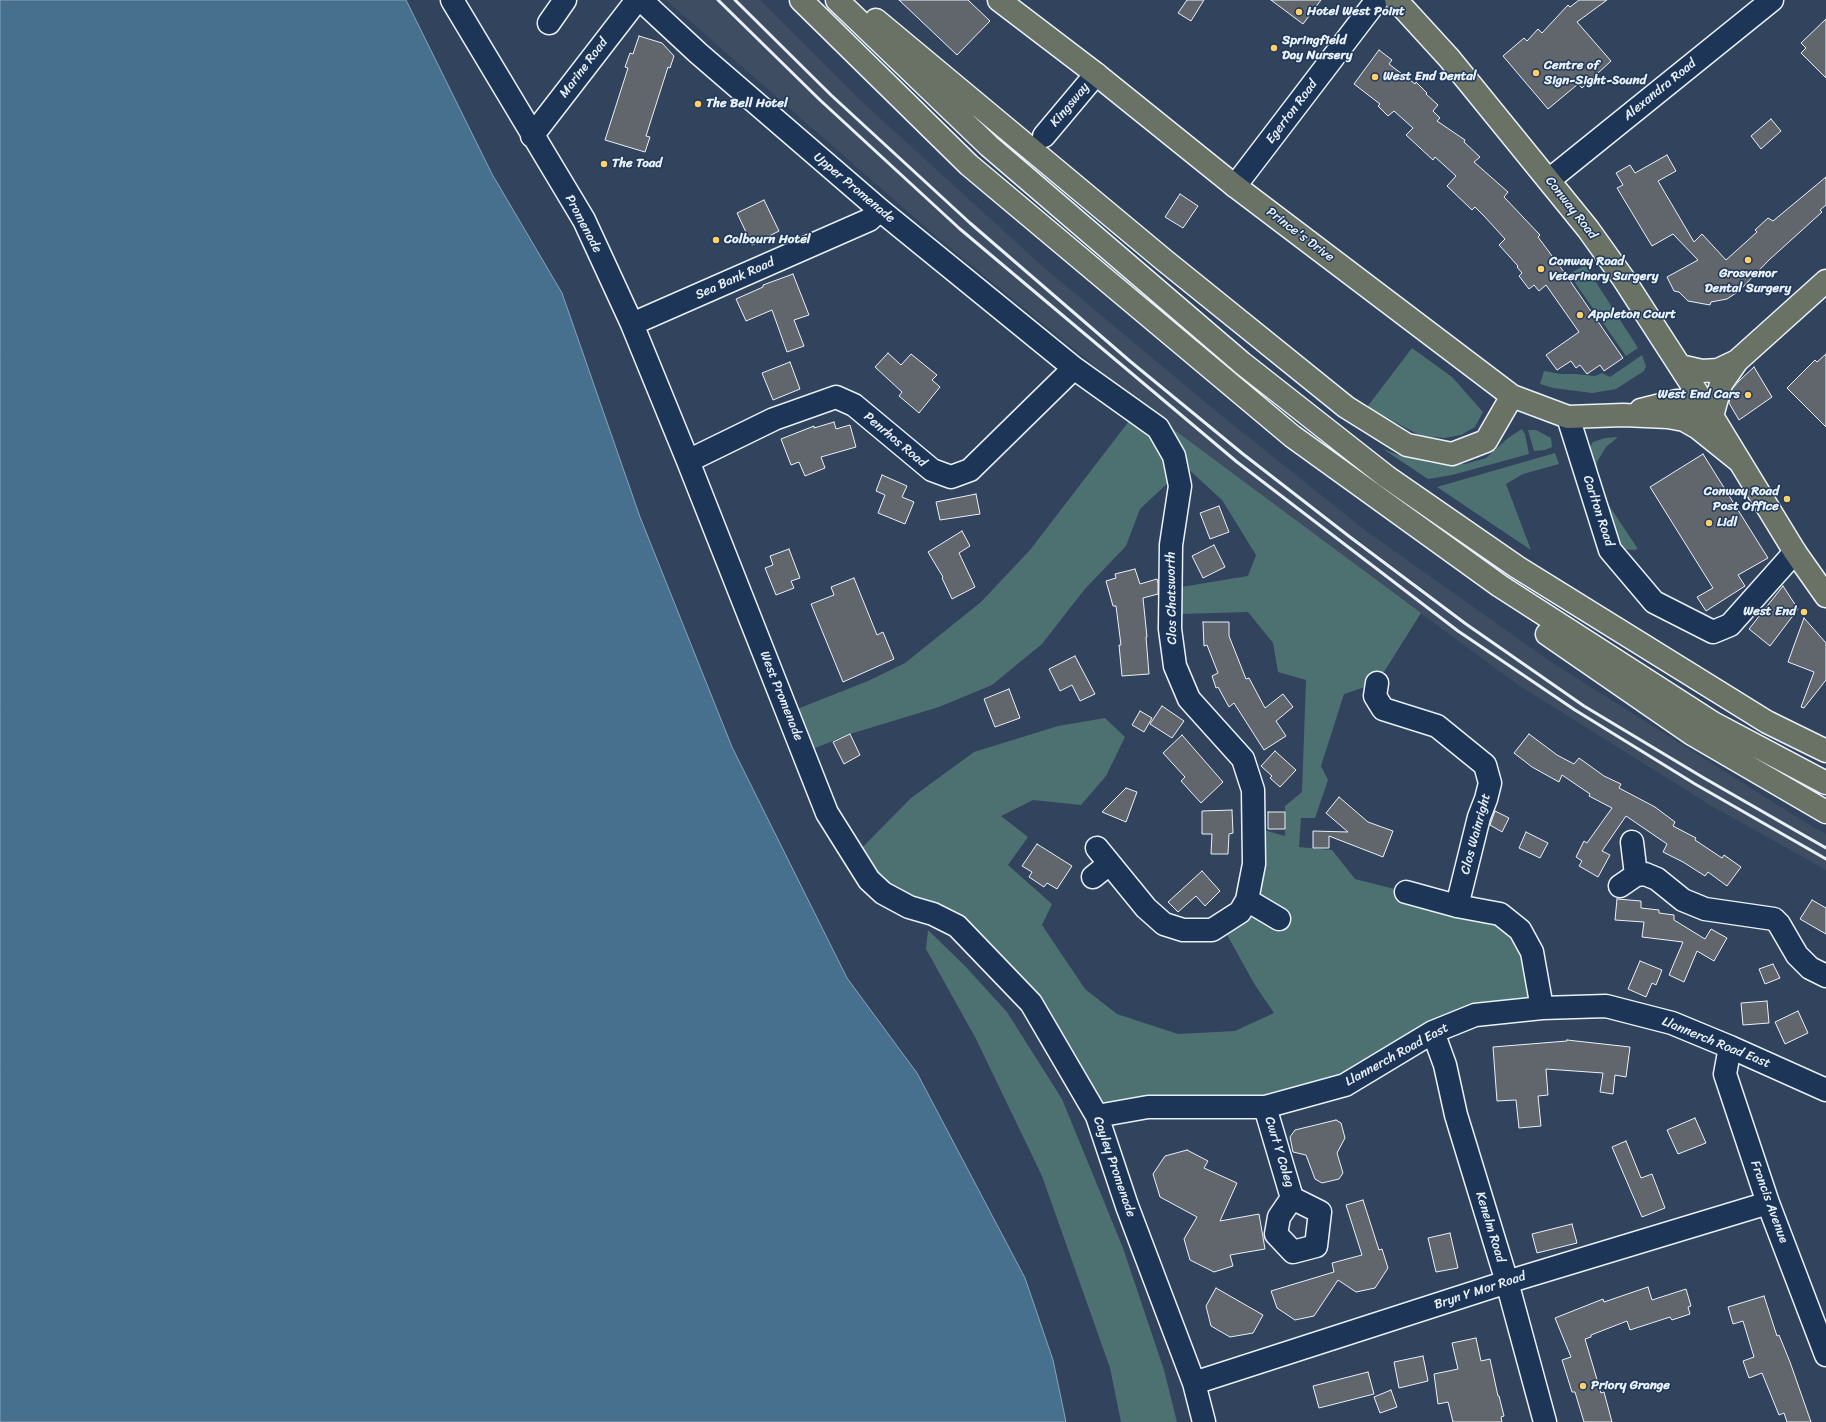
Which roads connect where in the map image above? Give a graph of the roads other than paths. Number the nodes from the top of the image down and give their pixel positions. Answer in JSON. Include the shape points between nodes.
{"nodes":[{"id":1,"x":452,"y":0,"type":"edge"},
{"id":2,"x":564,"y":0,"type":"edge"},
{"id":3,"x":637,"y":0,"type":"edge"},
{"id":4,"x":641,"y":0,"type":"edge"},
{"id":5,"x":802,"y":0,"type":"edge"},
{"id":6,"x":837,"y":0,"type":"edge"},
{"id":7,"x":847,"y":0,"type":"edge"},
{"id":8,"x":1377,"y":0,"type":"edge"},
{"id":9,"x":1396,"y":0,"type":"edge"},
{"id":10,"x":1772,"y":0,"type":"edge"},
{"id":11,"x":1008,"y":3,"type":"edge"},
{"id":12,"x":549,"y":23,"type":"dead end"},
{"id":13,"x":1096,"y":74,"type":"junction"},
{"id":14,"x":532,"y":136,"type":"junction"},
{"id":15,"x":1044,"y":136,"type":"dead end"},
{"id":16,"x":1549,"y":180,"type":"junction"},
{"id":17,"x":1235,"y":186,"type":"junction"},
{"id":18,"x":880,"y":210,"type":"junction"},
{"id":19,"x":1826,"y":281,"type":"edge"},
{"id":20,"x":632,"y":324,"type":"junction"},
{"id":21,"x":1737,"y":361,"type":"junction"},
{"id":22,"x":1680,"y":366,"type":"junction"},
{"id":23,"x":1074,"y":368,"type":"junction"},
{"id":24,"x":1512,"y":396,"type":"junction"},
{"id":25,"x":1623,"y":415,"type":"junction"},
{"id":26,"x":1712,"y":416,"type":"junction"},
{"id":27,"x":1568,"y":417,"type":"junction"},
{"id":28,"x":1292,"y":436,"type":"junction"},
{"id":29,"x":688,"y":461,"type":"junction"},
{"id":30,"x":1739,"y":461,"type":"junction"},
{"id":31,"x":1795,"y":552,"type":"junction"},
{"id":32,"x":1826,"y":596,"type":"edge"},
{"id":33,"x":1376,"y":683,"type":"dead end"},
{"id":34,"x":1826,"y":751,"type":"edge"},
{"id":35,"x":1826,"y":783,"type":"edge"},
{"id":36,"x":1826,"y":812,"type":"edge"},
{"id":37,"x":1632,"y":842,"type":"dead end"},
{"id":38,"x":1099,"y":863,"type":"dead end"},
{"id":39,"x":1406,"y":892,"type":"dead end"},
{"id":40,"x":1247,"y":900,"type":"junction"},
{"id":41,"x":1457,"y":906,"type":"junction"},
{"id":42,"x":909,"y":907,"type":"joint"},
{"id":43,"x":1280,"y":919,"type":"dead end"},
{"id":44,"x":1826,"y":976,"type":"edge"},
{"id":45,"x":1542,"y":1008,"type":"junction"},
{"id":46,"x":1433,"y":1032,"type":"junction"},
{"id":47,"x":1730,"y":1047,"type":"junction"},
{"id":48,"x":1824,"y":1084,"type":"edge"},
{"id":49,"x":1265,"y":1106,"type":"junction"},
{"id":50,"x":1097,"y":1116,"type":"junction"},
{"id":51,"x":1292,"y":1198,"type":"dead end"},
{"id":52,"x":1768,"y":1203,"type":"junction"},
{"id":53,"x":1507,"y":1282,"type":"junction"},
{"id":54,"x":1826,"y":1355,"type":"edge"},
{"id":55,"x":1194,"y":1383,"type":"junction"},
{"id":56,"x":1204,"y":1422,"type":"edge"},
{"id":57,"x":1545,"y":1422,"type":"edge"}],
"edges":[{"from":1,"to":14,"type":"street","name":"Promenade"},
{"from":2,"to":12,"type":"street"},
{"from":3,"to":14,"type":"street","name":"Marine Road"},
{"from":4,"to":18,"type":"street","name":"Upper Promenade","via":[[698,53]]},
{"from":5,"to":28,"type":"main road","via":[[969,165]]},
{"from":6,"to":34,"type":"main road","via":[[989,146],[1242,363],[1387,477],[1517,567],[1767,722]]},
{"from":7,"to":24,"type":"main road","via":[[886,28],[1164,260],[1346,407],[1406,445],[1452,454],[1486,441]]},
{"from":8,"to":17,"type":"street","name":"Egerton Road"},
{"from":9,"to":16,"type":"main road","name":"Conway Road","via":[[1449,58]]},
{"from":10,"to":16,"type":"street","name":"Alexandra Road"},
{"from":11,"to":13,"type":"main road","name":"Prince's Drive"},
{"from":13,"to":15,"type":"street","name":"Kingsway"},
{"from":13,"to":17,"type":"main road","name":"Prince's Drive"},
{"from":14,"to":20,"type":"street","name":"Promenade","via":[[584,220]]},
{"from":16,"to":22,"type":"main road","name":"Conway Road","via":[[1623,278]]},
{"from":17,"to":24,"type":"main road","name":"Prince's Drive"},
{"from":18,"to":20,"type":"street","name":"Sea Bank Road","via":[[869,220]]},
{"from":18,"to":23,"type":"street","name":"Upper Promenade"},
{"from":19,"to":21,"type":"main road"},
{"from":20,"to":29,"type":"street","name":"Promenade"},
{"from":21,"to":22,"type":"main road","via":[[1718,370],[1702,371]]},
{"from":21,"to":26,"type":"main road","via":[[1721,384]]},
{"from":22,"to":26,"type":"main road","name":"Conway Road"},
{"from":23,"to":29,"type":"street","name":"Penrhos Road","via":[[970,470],[951,477],[932,470],[854,405],[836,397],[774,419]]},
{"from":23,"to":40,"type":"street","name":"Clos Chatsworth","via":[[1158,428],[1174,456],[1180,486],[1171,545],[1170,629],[1175,666],[1188,699],[1243,759],[1253,790],[1254,864]]},
{"from":24,"to":27,"type":"main road","name":"Prince's Drive"},
{"from":25,"to":26,"type":"main road","name":"Prince's Drive","via":[[1677,400],[1694,403]]},
{"from":25,"to":27,"type":"main road","name":"Prince's Drive"},
{"from":25,"to":30,"type":"main road","name":"Prince's Drive","via":[[1684,420]]},
{"from":26,"to":30,"type":"main road","name":"Conway Road"},
{"from":27,"to":31,"type":"street","name":"Carlton Road","via":[[1610,550],[1654,602],[1713,632],[1730,626]]},
{"from":28,"to":35,"type":"main road","via":[[1500,586],[1713,723]]},
{"from":28,"to":36,"type":"main road","via":[[1498,599],[1692,734]]},
{"from":29,"to":42,"type":"street","name":"West Promenade","via":[[827,813],[869,880],[884,893]]},
{"from":30,"to":31,"type":"main road","name":"Conway Road"},
{"from":31,"to":32,"type":"main road","name":"Conway Road"},
{"from":33,"to":41,"type":"street","name":"Clos Wainright","via":[[1375,696],[1383,709],[1437,726],[1485,765],[1490,783]]},
{"from":37,"to":44,"type":"street","via":[[1628,880],[1645,874],[1657,879],[1682,900],[1706,909],[1774,919],[1797,955],[1810,968]]},
{"from":38,"to":40,"type":"street","name":"Clos Chatsworth","via":[[1164,924],[1183,930],[1212,930],[1240,912]]},
{"from":39,"to":41,"type":"street"},
{"from":40,"to":43,"type":"street"},
{"from":41,"to":45,"type":"street","via":[[1500,914],[1520,930],[1532,952]]},
{"from":42,"to":50,"type":"street","name":"Cayley Promenade","via":[[934,914],[957,926],[1031,1003]]},
{"from":45,"to":46,"type":"street","name":"Llannerch Road East","via":[[1476,1015]]},
{"from":45,"to":47,"type":"street","name":"Llannerch Road East","via":[[1606,1006],[1672,1023]]},
{"from":46,"to":49,"type":"street","name":"Llannerch Road East","via":[[1345,1085]]},
{"from":46,"to":53,"type":"street","name":"Kenelm Road","via":[[1445,1065],[1456,1115]]},
{"from":47,"to":48,"type":"street","name":"Llannerch Road East"},
{"from":47,"to":52,"type":"street","name":"Francis Avenue","via":[[1725,1074]]},
{"from":49,"to":50,"type":"street","name":"Llannerch Road East","via":[[1148,1107]]},
{"from":49,"to":51,"type":"street","name":"Cwrt Y Coleg"},
{"from":50,"to":55,"type":"street","name":"Cayley Promenade","via":[[1127,1206]]},
{"from":52,"to":53,"type":"street","name":"Bryn Y Mor Road"},
{"from":52,"to":54,"type":"street","name":"Francis Avenue"},
{"from":53,"to":55,"type":"street","name":"Bryn Y Mor Road"},
{"from":53,"to":57,"type":"street","name":"Kenelm Road"},
{"from":55,"to":56,"type":"street","name":"Cayley Promenade"}]}
